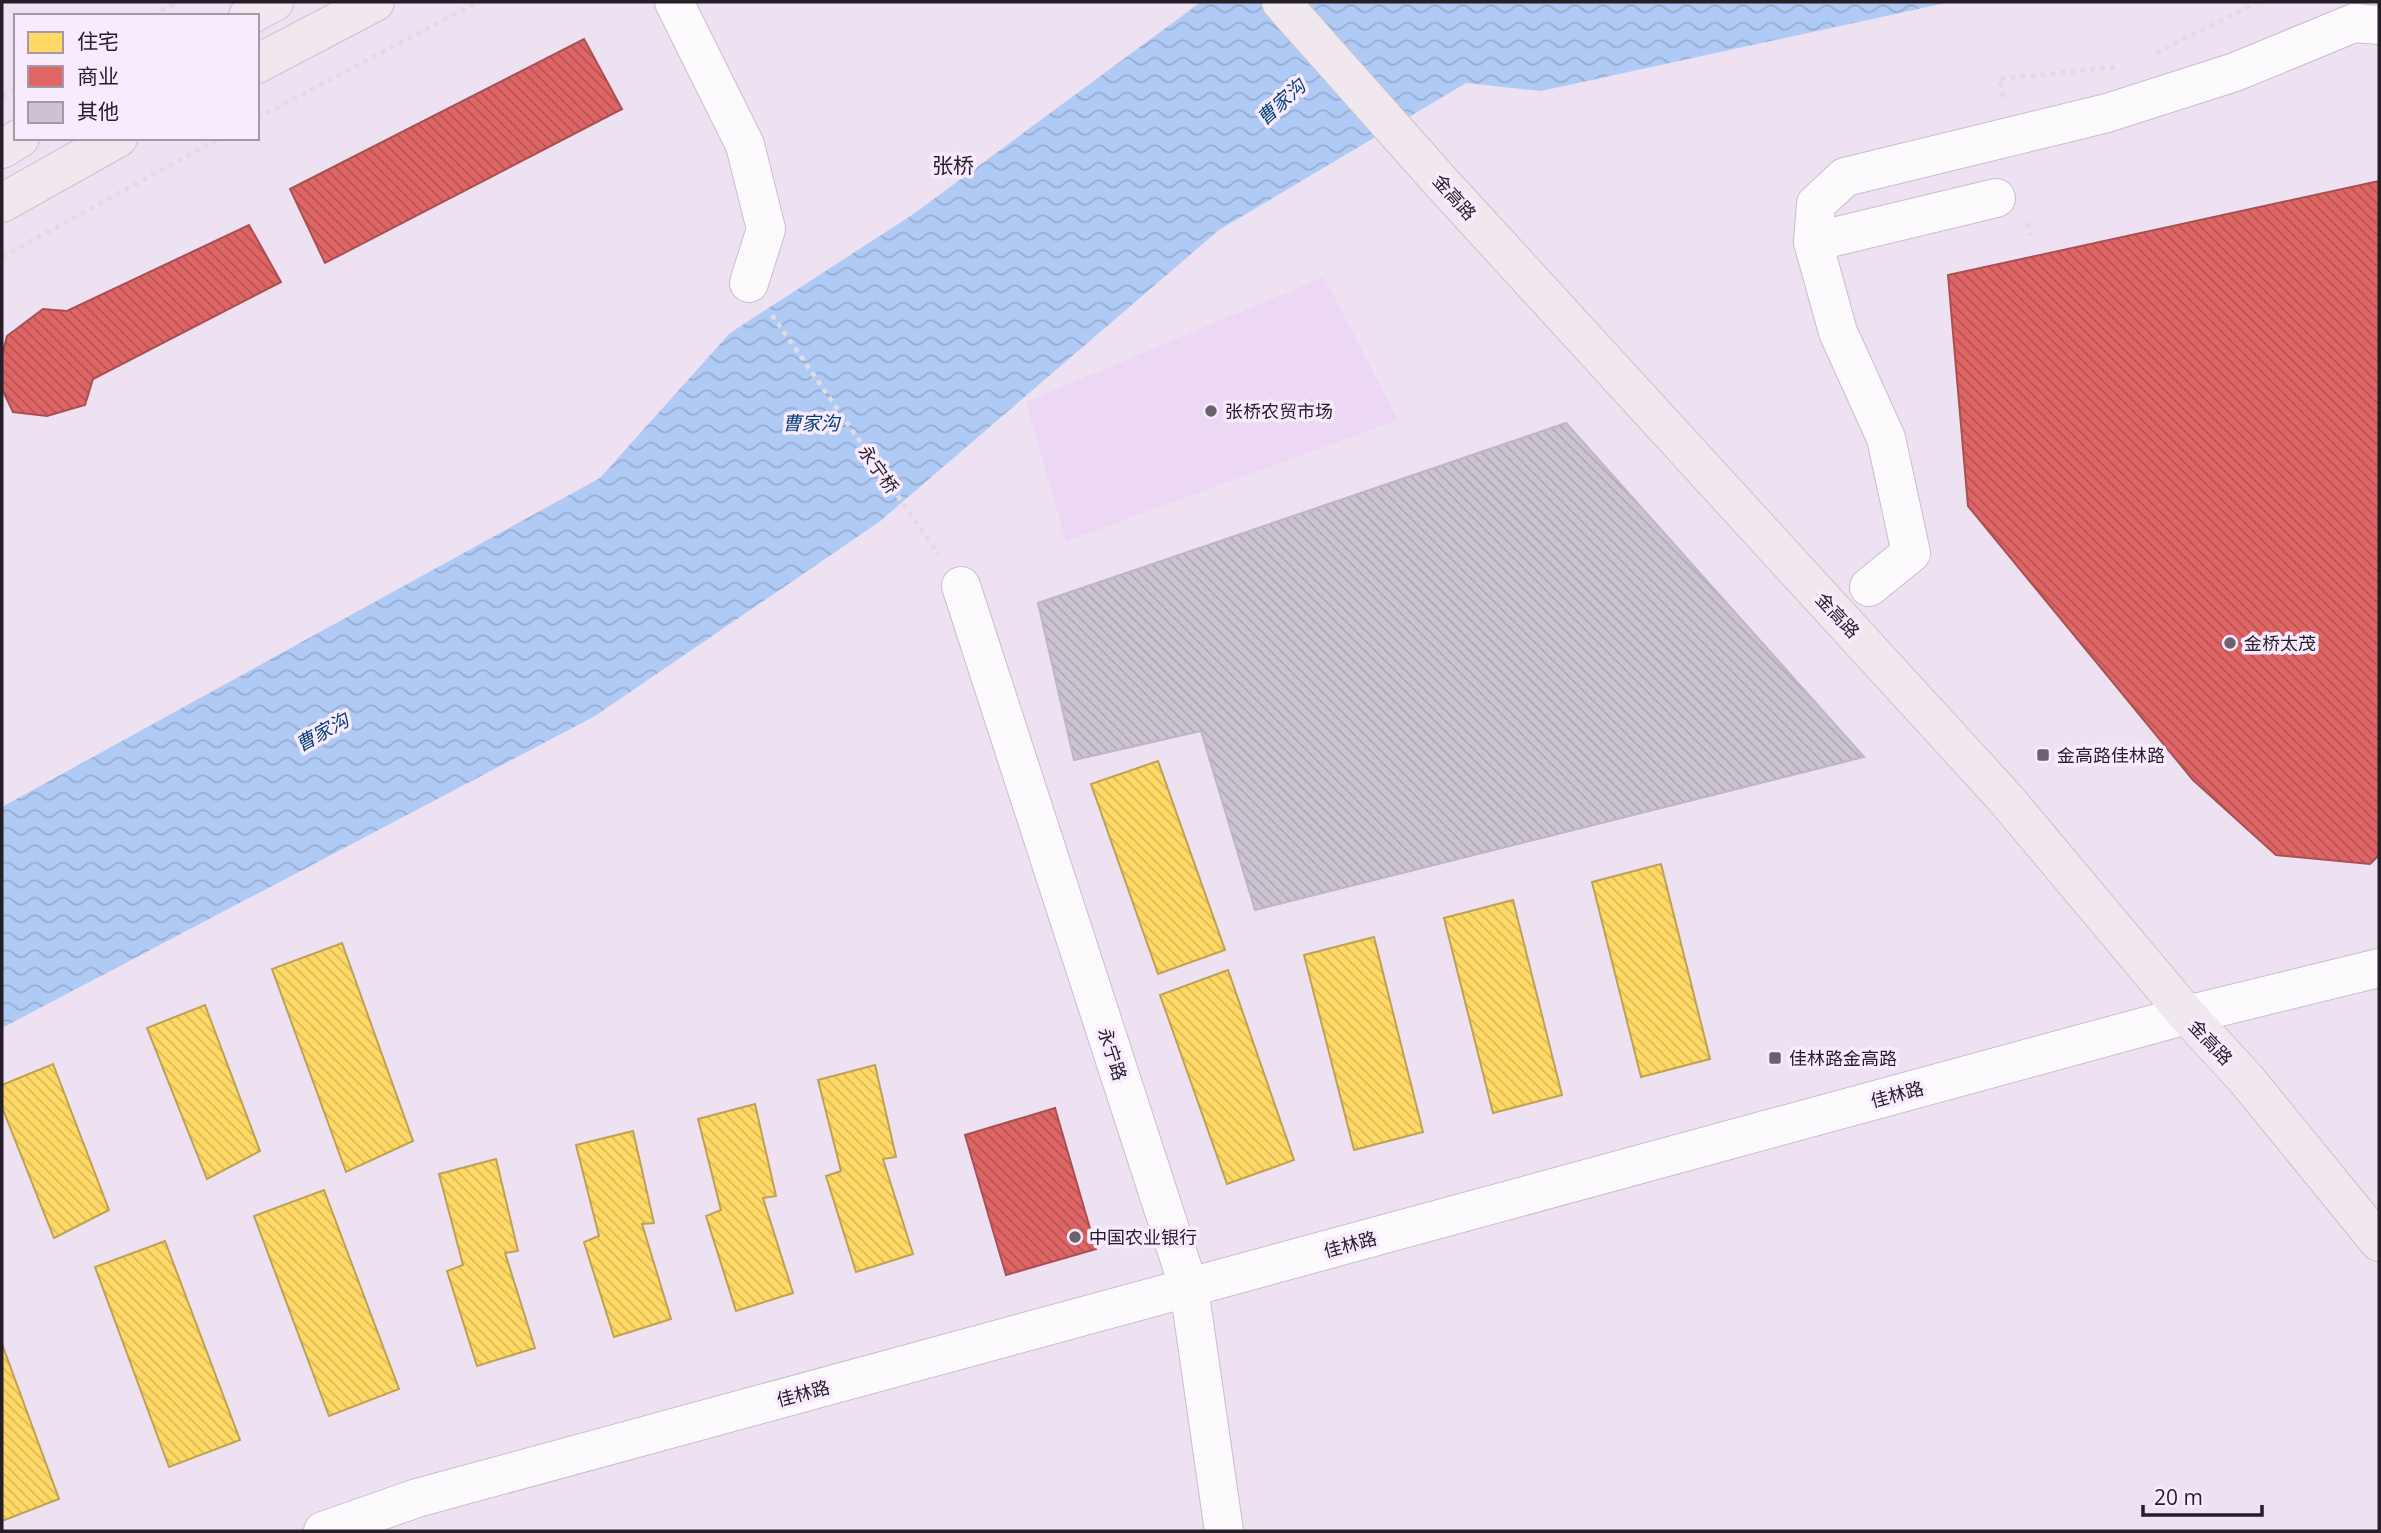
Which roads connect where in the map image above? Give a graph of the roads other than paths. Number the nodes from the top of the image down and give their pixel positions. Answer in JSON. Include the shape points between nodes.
{"nodes":[{"id":1,"x":274,"y":2,"type":"edge"},
{"id":2,"x":375,"y":2,"type":"edge"},
{"id":3,"x":674,"y":2,"type":"edge"},
{"id":4,"x":1281,"y":2,"type":"edge"},
{"id":5,"x":252,"y":14,"type":"edge"},
{"id":6,"x":2379,"y":25,"type":"edge"},
{"id":7,"x":259,"y":63,"type":"edge"},
{"id":8,"x":114,"y":140,"type":"edge"},
{"id":9,"x":1996,"y":198,"type":"dead end"},
{"id":10,"x":2,"y":203,"type":"edge"},
{"id":11,"x":1812,"y":242,"type":"junction"},
{"id":12,"x":749,"y":283,"type":"road end"},
{"id":13,"x":961,"y":586,"type":"road end"},
{"id":14,"x":1869,"y":587,"type":"dead end"},
{"id":15,"x":2379,"y":968,"type":"edge"},
{"id":16,"x":2186,"y":1016,"type":"junction"},
{"id":17,"x":2379,"y":1242,"type":"edge"},
{"id":18,"x":1189,"y":1288,"type":"junction"},
{"id":19,"x":323,"y":1531,"type":"edge"},
{"id":20,"x":1224,"y":1531,"type":"edge"}],
"edges":[{"from":1,"to":5,"type":"main road"},
{"from":2,"to":7,"type":"main road"},
{"from":3,"to":12,"type":"street","via":[[745,145],[766,229]]},
{"from":4,"to":16,"type":"main road","name":"金高路","via":[[2005,798]]},
{"from":6,"to":11,"type":"street","via":[[2354,23],[2235,72],[2107,113],[1845,177],[1816,204]]},
{"from":8,"to":10,"type":"main road"},
{"from":9,"to":11,"type":"street"},
{"from":11,"to":14,"type":"street","via":[[1838,332],[1886,438],[1911,553]]},
{"from":13,"to":18,"type":"street","name":"永宁路"},
{"from":15,"to":16,"type":"street","name":"佳林路"},
{"from":16,"to":17,"type":"main road","name":"金高路","via":[[2246,1079]]},
{"from":16,"to":18,"type":"street","name":"佳林路"},
{"from":18,"to":19,"type":"street","name":"佳林路","via":[[417,1498]]},
{"from":18,"to":20,"type":"street","name":"永宁路"}]}
